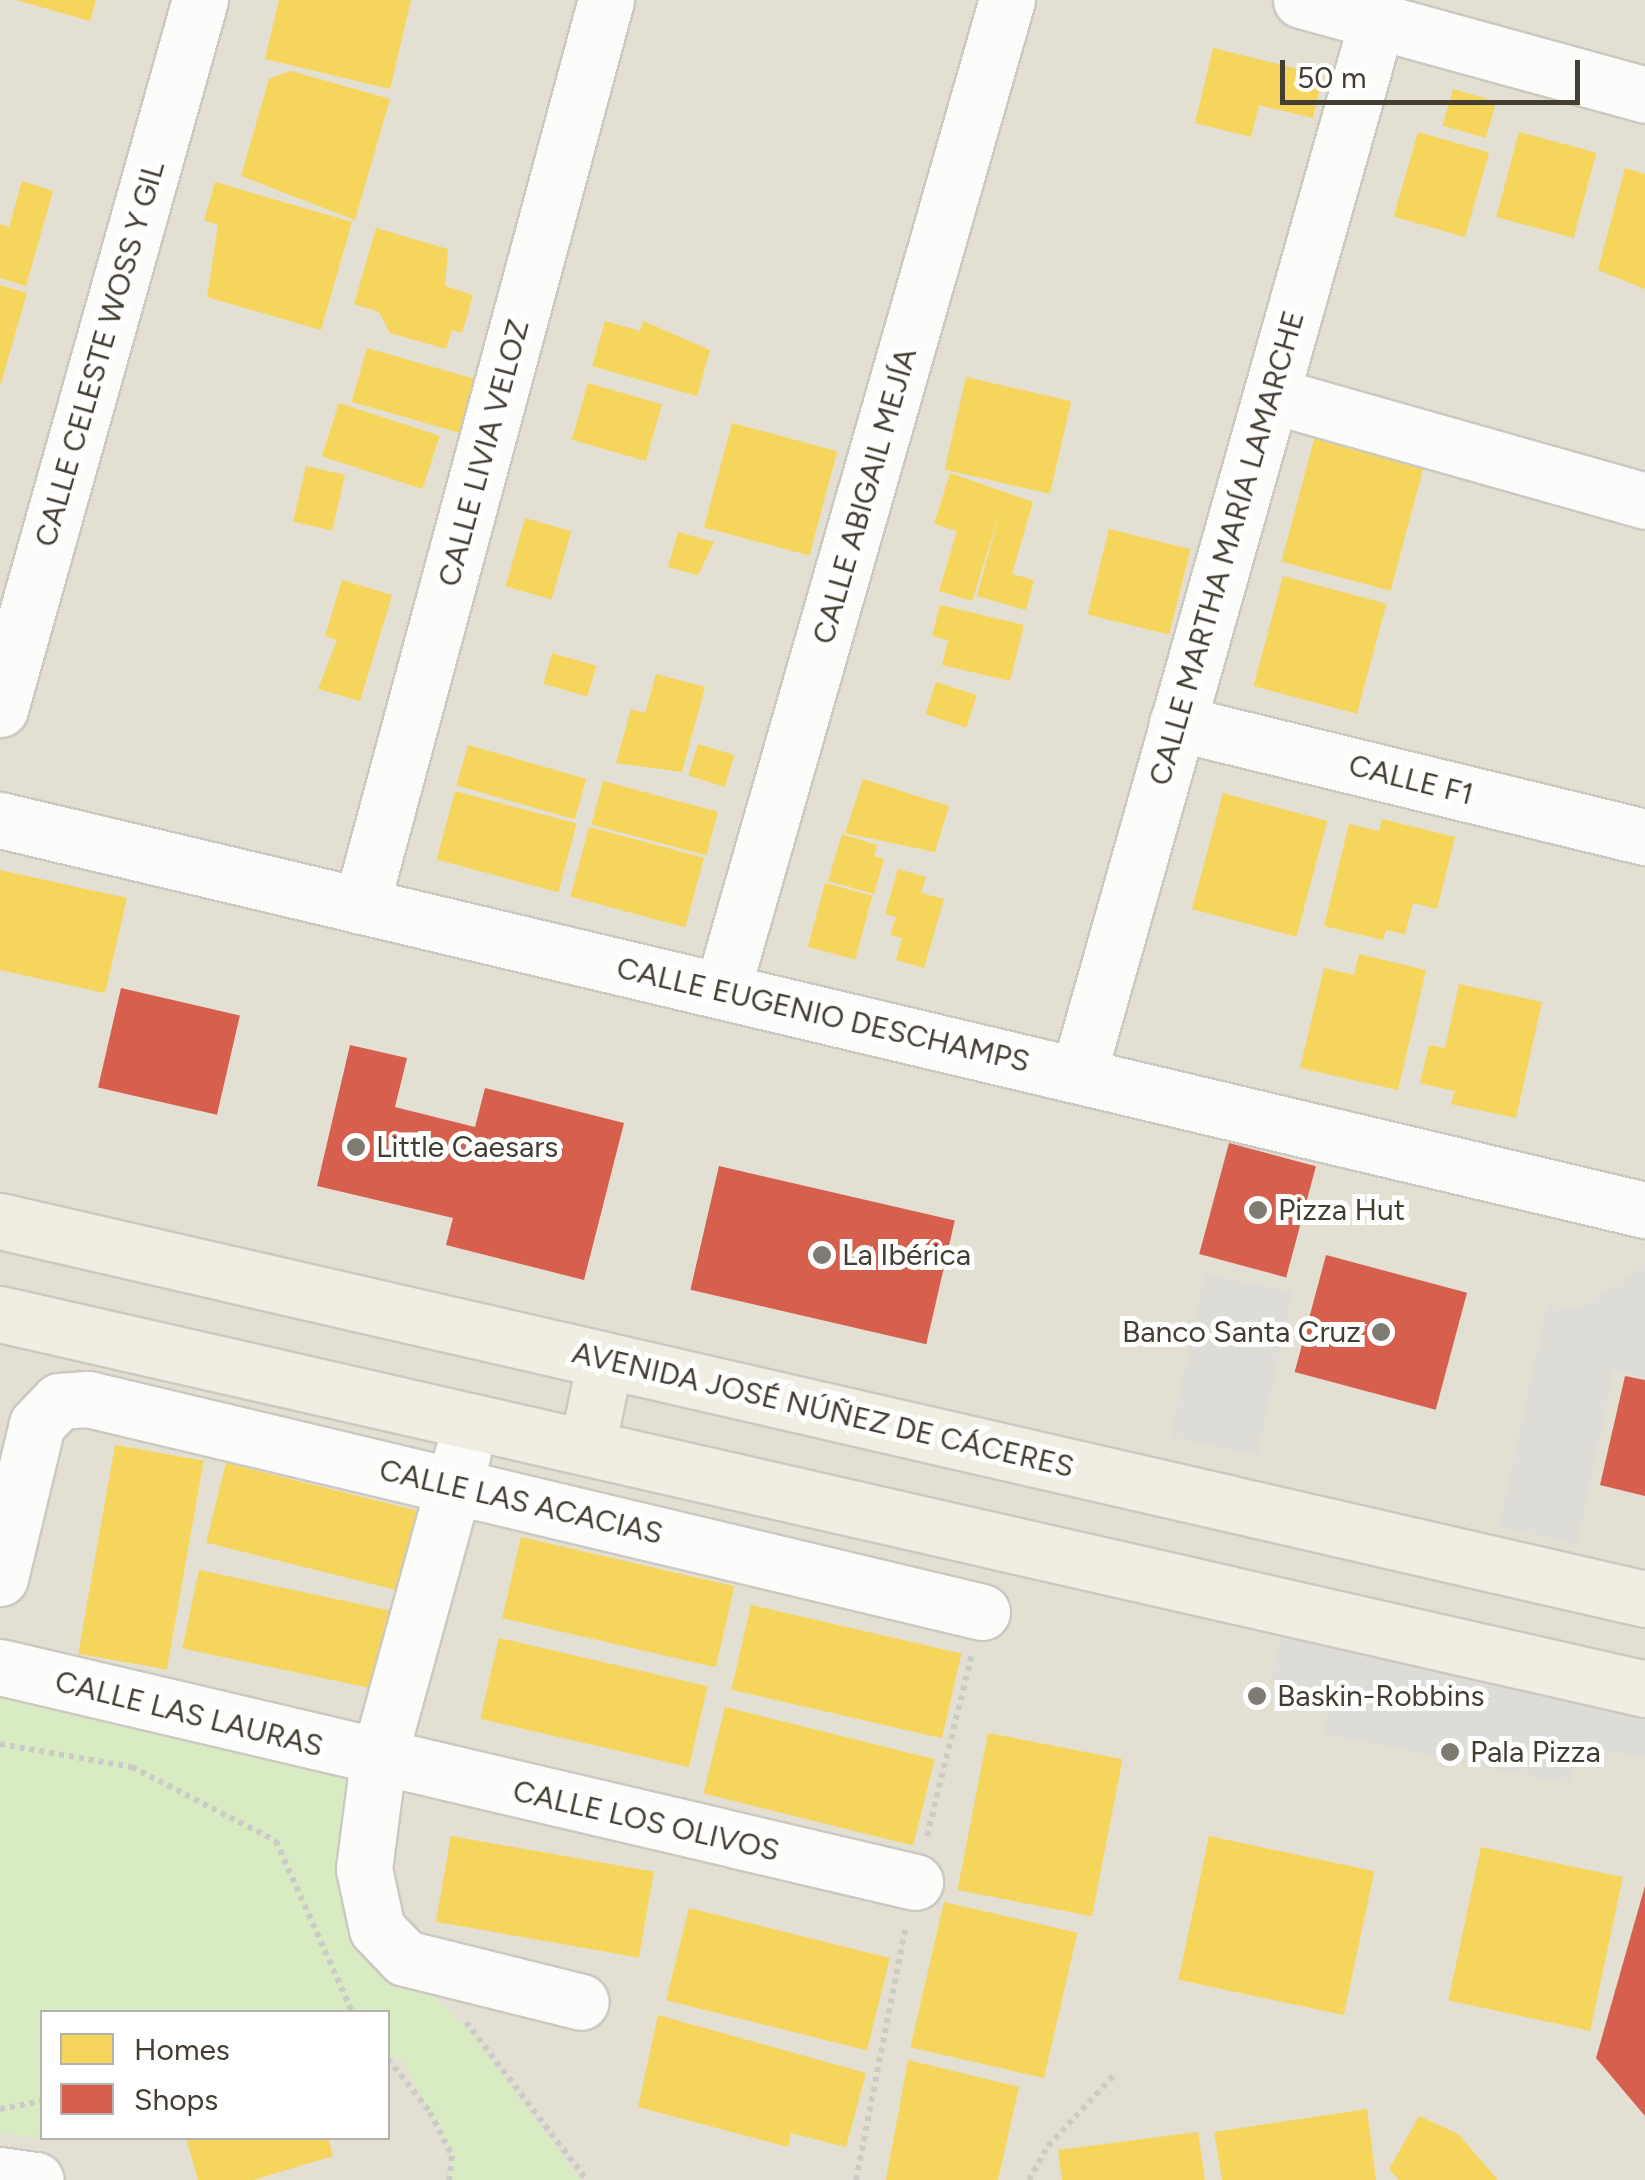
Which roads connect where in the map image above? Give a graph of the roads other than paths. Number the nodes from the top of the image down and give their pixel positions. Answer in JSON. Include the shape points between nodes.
{"nodes":[{"id":1,"x":200,"y":0,"type":"edge"},
{"id":2,"x":606,"y":0,"type":"edge"},
{"id":3,"x":1007,"y":0,"type":"edge"},
{"id":4,"x":1300,"y":0,"type":"edge"},
{"id":5,"x":1377,"y":21,"type":"junction"},
{"id":6,"x":1645,"y":95,"type":"edge"},
{"id":7,"x":1271,"y":395,"type":"junction"},
{"id":8,"x":1645,"y":500,"type":"edge"},
{"id":9,"x":0,"y":709,"type":"edge"},
{"id":10,"x":1178,"y":723,"type":"junction"},
{"id":11,"x":0,"y":820,"type":"edge"},
{"id":12,"x":1645,"y":836,"type":"edge"},
{"id":13,"x":361,"y":906,"type":"junction"},
{"id":14,"x":722,"y":991,"type":"junction"},
{"id":15,"x":1078,"y":1075,"type":"junction"},
{"id":16,"x":1645,"y":1210,"type":"edge"},
{"id":17,"x":0,"y":1221,"type":"edge"},
{"id":18,"x":0,"y":1314,"type":"edge"},
{"id":19,"x":605,"y":1360,"type":"junction"},
{"id":20,"x":470,"y":1420,"type":"junction"},
{"id":21,"x":587,"y":1446,"type":"junction"},
{"id":22,"x":455,"y":1486,"type":"junction"},
{"id":23,"x":0,"y":1578,"type":"edge"},
{"id":24,"x":1645,"y":1599,"type":"edge"},
{"id":25,"x":982,"y":1612,"type":"dead end"},
{"id":26,"x":0,"y":1667,"type":"edge"},
{"id":27,"x":1645,"y":1689,"type":"edge"},
{"id":28,"x":378,"y":1761,"type":"junction"},
{"id":29,"x":915,"y":1882,"type":"dead end"},
{"id":30,"x":580,"y":2002,"type":"dead end"},
{"id":31,"x":0,"y":2174,"type":"edge"},
{"id":32,"x":36,"y":2180,"type":"edge"}],
"edges":[{"from":1,"to":9,"type":"street","name":"CALLE CELESTE WOSS Y GIL"},
{"from":2,"to":13,"type":"street","name":"CALLE LIVIA VELOZ"},
{"from":3,"to":14,"type":"street","name":"CALLE ABIGAIL MEJÍA"},
{"from":4,"to":5,"type":"street"},
{"from":5,"to":6,"type":"street"},
{"from":5,"to":7,"type":"street","name":"CALLE MARTHA MARÍA LAMARCHE"},
{"from":7,"to":8,"type":"street"},
{"from":7,"to":10,"type":"street","name":"CALLE MARTHA MARÍA LAMARCHE"},
{"from":10,"to":12,"type":"street","name":"CALLE F1"},
{"from":10,"to":15,"type":"street","name":"CALLE MARTHA MARÍA LAMARCHE"},
{"from":11,"to":13,"type":"street","name":"CALLE EUGENIO DESCHAMPS"},
{"from":13,"to":14,"type":"street","name":"CALLE EUGENIO DESCHAMPS"},
{"from":14,"to":15,"type":"street","name":"CALLE EUGENIO DESCHAMPS"},
{"from":15,"to":16,"type":"street","name":"CALLE EUGENIO DESCHAMPS"},
{"from":17,"to":19,"type":"main road","name":"AVENIDA JOSÉ NÚÑEZ DE CÁCERES"},
{"from":18,"to":20,"type":"main road"},
{"from":19,"to":21,"type":"main road"},
{"from":19,"to":24,"type":"main road","name":"AVENIDA JOSÉ NÚÑEZ DE CÁCERES"},
{"from":20,"to":21,"type":"main road"},
{"from":20,"to":22,"type":"street"},
{"from":21,"to":27,"type":"main road"},
{"from":22,"to":23,"type":"street","name":"CALLE LAS ACACIAS","via":[[88,1399],[60,1401],[36,1424]]},
{"from":22,"to":25,"type":"street","name":"CALLE LAS ACACIAS"},
{"from":22,"to":28,"type":"street"},
{"from":26,"to":28,"type":"street","name":"CALLE LAS LAURAS"},
{"from":28,"to":29,"type":"street","name":"CALLE LOS OLIVOS"},
{"from":28,"to":30,"type":"street","via":[[364,1870],[377,1929],[405,1958]]},
{"from":31,"to":32,"type":"street"}]}
